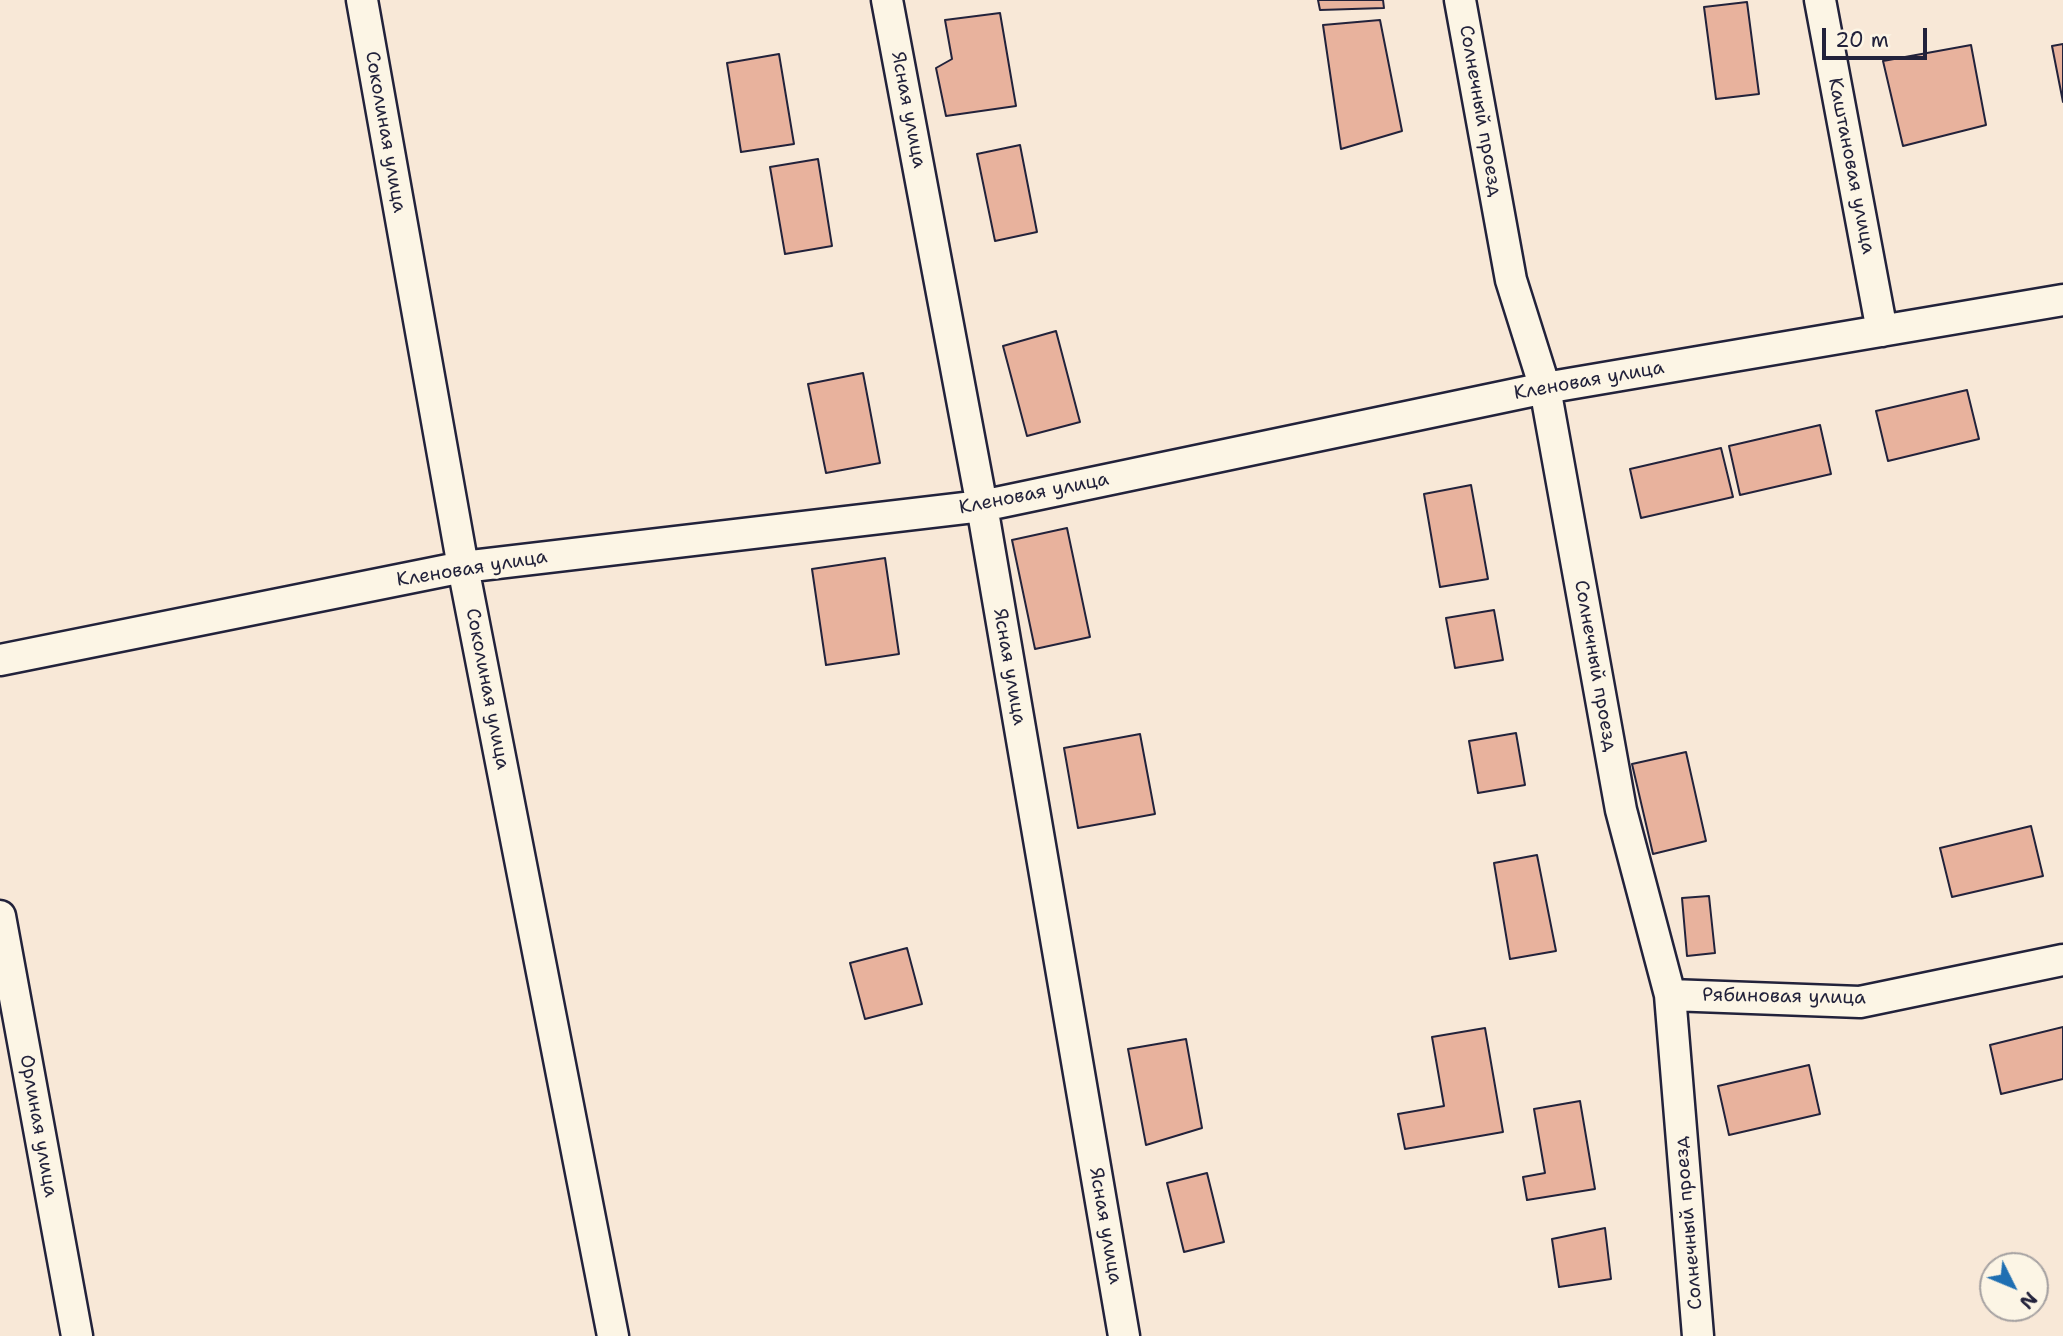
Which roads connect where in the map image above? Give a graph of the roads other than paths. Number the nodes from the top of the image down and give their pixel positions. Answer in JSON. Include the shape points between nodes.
{"nodes":[{"id":1,"x":362,"y":0,"type":"edge"},
{"id":2,"x":887,"y":0,"type":"edge"},
{"id":3,"x":1460,"y":0,"type":"edge"},
{"id":4,"x":1820,"y":0,"type":"edge"},
{"id":5,"x":2063,"y":300,"type":"edge"},
{"id":6,"x":1882,"y":331,"type":"junction"},
{"id":7,"x":1545,"y":388,"type":"junction"},
{"id":8,"x":982,"y":506,"type":"junction"},
{"id":9,"x":463,"y":567,"type":"junction"},
{"id":10,"x":0,"y":660,"type":"edge"},
{"id":11,"x":0,"y":916,"type":"edge"},
{"id":12,"x":2063,"y":960,"type":"edge"},
{"id":13,"x":1670,"y":995,"type":"junction"},
{"id":14,"x":77,"y":1336,"type":"edge"},
{"id":15,"x":613,"y":1336,"type":"edge"},
{"id":16,"x":1124,"y":1336,"type":"edge"},
{"id":17,"x":1698,"y":1336,"type":"edge"}],
"edges":[{"from":1,"to":9,"type":"street","name":"Соколиная улица"},
{"from":2,"to":8,"type":"street","name":"Ясная улица"},
{"from":3,"to":7,"type":"street","name":"Солнечный проезд","via":[[1511,280]]},
{"from":4,"to":6,"type":"street","name":"Каштановая улица"},
{"from":5,"to":6,"type":"street","name":"Кленовая улица"},
{"from":6,"to":7,"type":"street","name":"Кленовая улица"},
{"from":7,"to":8,"type":"street","name":"Кленовая улица"},
{"from":7,"to":13,"type":"street","name":"Солнечный проезд","via":[[1621,810]]},
{"from":8,"to":9,"type":"street","name":"Кленовая улица"},
{"from":8,"to":16,"type":"street","name":"Ясная улица"},
{"from":9,"to":10,"type":"street","name":"Кленовая улица"},
{"from":9,"to":15,"type":"street","name":"Соколиная улица"},
{"from":11,"to":14,"type":"street","name":"Орлиная улица"},
{"from":12,"to":13,"type":"street","name":"Рябиновая улица","via":[[1860,1002]]},
{"from":13,"to":17,"type":"street","name":"Солнечный проезд"}]}
